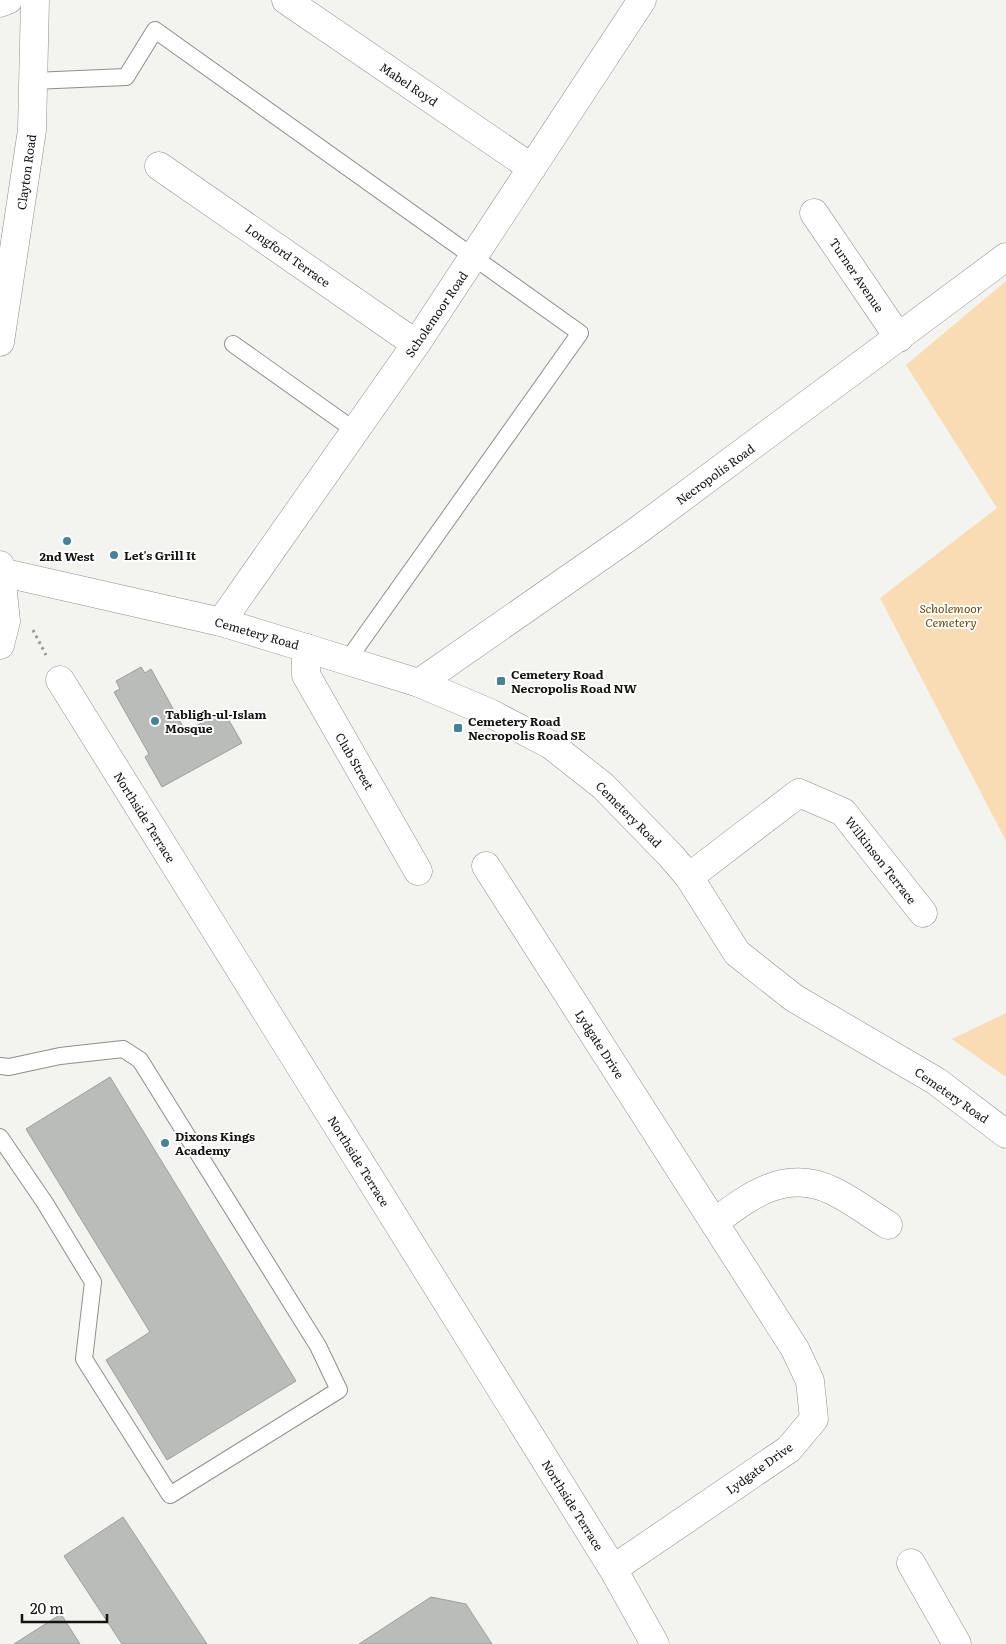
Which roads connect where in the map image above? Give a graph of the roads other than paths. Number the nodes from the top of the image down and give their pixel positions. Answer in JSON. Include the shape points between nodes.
{"nodes":[{"id":1,"x":8,"y":0,"type":"edge"},
{"id":2,"x":35,"y":0,"type":"edge"},
{"id":3,"x":286,"y":0,"type":"edge"},
{"id":4,"x":642,"y":0,"type":"edge"},
{"id":5,"x":0,"y":2,"type":"edge"},
{"id":6,"x":33,"y":81,"type":"junction"},
{"id":7,"x":160,"y":166,"type":"dead end"},
{"id":8,"x":532,"y":168,"type":"junction"},
{"id":9,"x":814,"y":213,"type":"dead end"},
{"id":10,"x":1006,"y":257,"type":"edge"},
{"id":11,"x":473,"y":258,"type":"junction"},
{"id":12,"x":899,"y":338,"type":"junction"},
{"id":13,"x":0,"y":342,"type":"edge"},
{"id":14,"x":233,"y":344,"type":"dead end"},
{"id":15,"x":416,"y":344,"type":"junction"},
{"id":16,"x":354,"y":430,"type":"junction"},
{"id":17,"x":1,"y":570,"type":"edge"},
{"id":18,"x":221,"y":622,"type":"junction"},
{"id":19,"x":0,"y":645,"type":"edge"},
{"id":20,"x":306,"y":648,"type":"junction"},
{"id":21,"x":347,"y":661,"type":"junction"},
{"id":22,"x":60,"y":680,"type":"dead end"},
{"id":23,"x":419,"y":683,"type":"junction"},
{"id":24,"x":486,"y":866,"type":"dead end"},
{"id":25,"x":418,"y":871,"type":"dead end"},
{"id":26,"x":689,"y":877,"type":"junction"},
{"id":27,"x":923,"y":913,"type":"dead end"},
{"id":28,"x":0,"y":1066,"type":"edge"},
{"id":29,"x":1006,"y":1134,"type":"edge"},
{"id":30,"x":0,"y":1138,"type":"edge"},
{"id":31,"x":715,"y":1222,"type":"junction"},
{"id":32,"x":888,"y":1225,"type":"dead end"},
{"id":33,"x":911,"y":1563,"type":"dead end"},
{"id":34,"x":613,"y":1569,"type":"junction"},
{"id":35,"x":655,"y":1644,"type":"edge"},
{"id":36,"x":957,"y":1644,"type":"edge"}],
"edges":[{"from":1,"to":5,"type":"street"},
{"from":2,"to":6,"type":"street","name":"Clayton Road"},
{"from":3,"to":8,"type":"street","name":"Mabel Royd"},
{"from":4,"to":8,"type":"street","name":"Scholemoor Road"},
{"from":6,"to":11,"type":"lane","via":[[126,77],[155,30]]},
{"from":6,"to":13,"type":"street","name":"Clayton Road","via":[[32,130]]},
{"from":7,"to":15,"type":"street","name":"Longford Terrace"},
{"from":8,"to":11,"type":"street","name":"Scholemoor Road"},
{"from":9,"to":12,"type":"street","name":"Turner Avenue"},
{"from":10,"to":12,"type":"street","name":"Necropolis Road"},
{"from":11,"to":15,"type":"street","name":"Scholemoor Road"},
{"from":11,"to":21,"type":"lane","via":[[580,333]]},
{"from":12,"to":23,"type":"street","name":"Necropolis Road","via":[[633,534]]},
{"from":14,"to":16,"type":"lane"},
{"from":15,"to":16,"type":"street","name":"Scholemoor Road"},
{"from":16,"to":18,"type":"street","name":"Scholemoor Road"},
{"from":17,"to":18,"type":"street","name":"Cemetery Road"},
{"from":17,"to":19,"type":"street","via":[[6,620]]},
{"from":18,"to":20,"type":"street","name":"Cemetery Road"},
{"from":20,"to":21,"type":"street","name":"Cemetery Road"},
{"from":20,"to":25,"type":"street","name":"Club Street","via":[[306,675]]},
{"from":21,"to":23,"type":"street","name":"Cemetery Road"},
{"from":22,"to":34,"type":"street","name":"Northside Terrace"},
{"from":23,"to":26,"type":"street","name":"Cemetery Road","via":[[490,713],[550,745],[603,786]]},
{"from":24,"to":31,"type":"street","name":"Lydgate Drive"},
{"from":26,"to":27,"type":"street","name":"Wilkinson Terrace","via":[[799,793],[843,812]]},
{"from":26,"to":29,"type":"street","name":"Cemetery Road","via":[[737,954],[794,998],[936,1081]]},
{"from":28,"to":30,"type":"lane","via":[[124,1049],[140,1060],[318,1346],[339,1390],[170,1495],[84,1359],[93,1282],[45,1203]]},
{"from":31,"to":32,"type":"street","via":[[743,1201],[776,1185],[804,1181],[832,1190]]},
{"from":31,"to":34,"type":"street","name":"Lydgate Drive","via":[[795,1349],[810,1381],[814,1419],[789,1450]]},
{"from":33,"to":36,"type":"street"},
{"from":34,"to":35,"type":"street","name":"Northside Terrace"}]}
